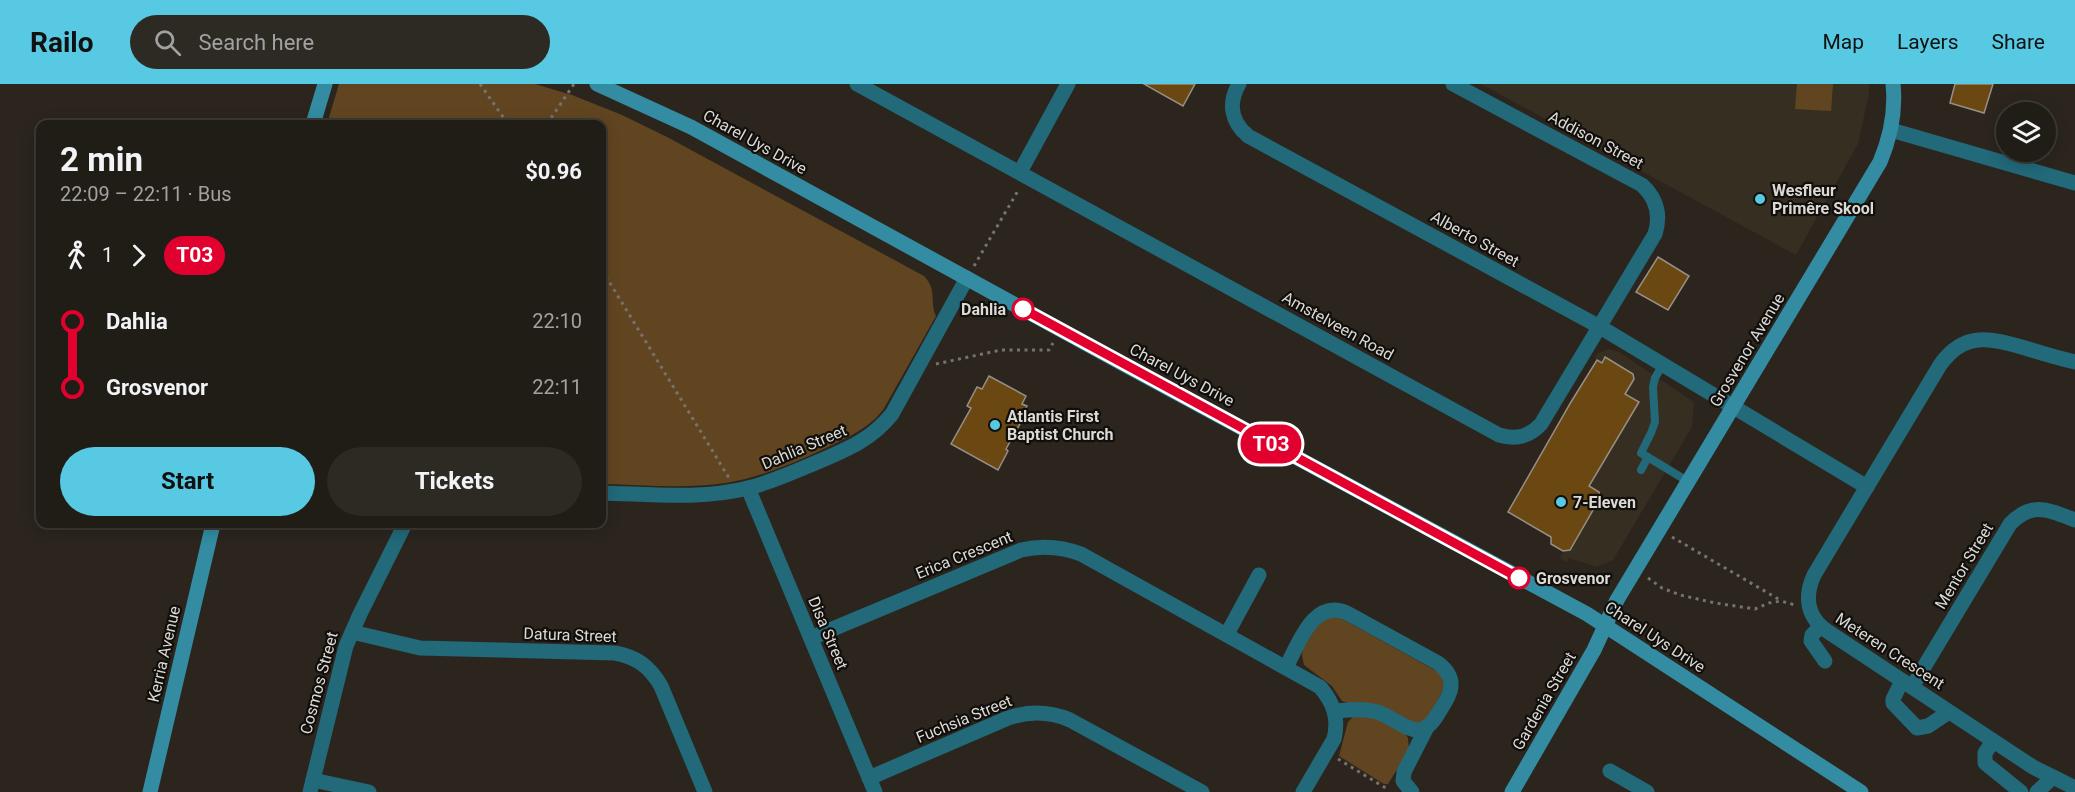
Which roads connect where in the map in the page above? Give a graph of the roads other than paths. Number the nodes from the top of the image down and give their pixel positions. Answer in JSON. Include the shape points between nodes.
{"nodes":[{"id":1,"x":325,"y":84,"type":"edge"},
{"id":2,"x":597,"y":84,"type":"edge"},
{"id":3,"x":857,"y":84,"type":"edge"},
{"id":4,"x":1068,"y":84,"type":"edge"},
{"id":5,"x":1239,"y":84,"type":"edge"},
{"id":6,"x":1453,"y":84,"type":"edge"},
{"id":7,"x":1893,"y":84,"type":"edge"},
{"id":8,"x":314,"y":120,"type":"edge"},
{"id":9,"x":1891,"y":130,"type":"junction"},
{"id":10,"x":1023,"y":174,"type":"junction"},
{"id":11,"x":2075,"y":183,"type":"edge"},
{"id":12,"x":967,"y":278,"type":"junction"},
{"id":13,"x":1600,"y":327,"type":"junction"},
{"id":14,"x":2075,"y":362,"type":"edge"},
{"id":15,"x":1663,"y":364,"type":"junction"},
{"id":16,"x":1734,"y":407,"type":"junction"},
{"id":17,"x":1644,"y":455,"type":"junction"},
{"id":18,"x":1641,"y":470,"type":"dead end"},
{"id":19,"x":1689,"y":482,"type":"junction"},
{"id":20,"x":1867,"y":487,"type":"junction"},
{"id":21,"x":748,"y":488,"type":"junction"},
{"id":22,"x":606,"y":493,"type":"edge"},
{"id":23,"x":2075,"y":520,"type":"edge"},
{"id":24,"x":212,"y":528,"type":"edge"},
{"id":25,"x":403,"y":528,"type":"edge"},
{"id":26,"x":1259,"y":575,"type":"dead end"},
{"id":27,"x":1605,"y":627,"type":"junction"},
{"id":28,"x":1820,"y":627,"type":"junction"},
{"id":29,"x":352,"y":632,"type":"junction"},
{"id":30,"x":1227,"y":634,"type":"junction"},
{"id":31,"x":811,"y":638,"type":"junction"},
{"id":32,"x":1826,"y":661,"type":"dead end"},
{"id":33,"x":1286,"y":667,"type":"junction"},
{"id":34,"x":1907,"y":684,"type":"junction"},
{"id":35,"x":1335,"y":711,"type":"junction"},
{"id":36,"x":1949,"y":712,"type":"junction"},
{"id":37,"x":1428,"y":727,"type":"junction"},
{"id":38,"x":1993,"y":741,"type":"junction"},
{"id":39,"x":1610,"y":771,"type":"dead end"},
{"id":40,"x":2054,"y":777,"type":"junction"},
{"id":41,"x":872,"y":785,"type":"edge"},
{"id":42,"x":312,"y":786,"type":"edge"},
{"id":43,"x":2075,"y":788,"type":"edge"},
{"id":44,"x":150,"y":792,"type":"edge"},
{"id":45,"x":369,"y":792,"type":"edge"},
{"id":46,"x":705,"y":792,"type":"edge"},
{"id":47,"x":1202,"y":792,"type":"edge"},
{"id":48,"x":1303,"y":792,"type":"edge"},
{"id":49,"x":1412,"y":792,"type":"edge"},
{"id":50,"x":1512,"y":792,"type":"edge"},
{"id":51,"x":1647,"y":792,"type":"edge"},
{"id":52,"x":1861,"y":792,"type":"edge"},
{"id":53,"x":2021,"y":792,"type":"edge"},
{"id":54,"x":2037,"y":792,"type":"edge"}],
"edges":[{"from":1,"to":8,"type":"main road"},
{"from":2,"to":12,"type":"main road","name":"Charel Uys Drive","via":[[691,127]]},
{"from":3,"to":10,"type":"street","name":"Amstelveen Road"},
{"from":4,"to":10,"type":"street"},
{"from":5,"to":13,"type":"street","name":"Alberto Street","via":[[1233,110],[1238,125],[1248,136]]},
{"from":6,"to":13,"type":"street","name":"Addison Street","via":[[1642,185],[1654,200],[1658,217],[1655,234]]},
{"from":7,"to":9,"type":"main road","name":"Grosvenor Avenue"},
{"from":9,"to":11,"type":"street"},
{"from":9,"to":16,"type":"main road","name":"Grosvenor Avenue","via":[[1876,169]]},
{"from":10,"to":13,"type":"street","name":"Amstelveen Road","via":[[1507,437],[1523,436],[1541,424]]},
{"from":12,"to":21,"type":"street","name":"Dahlia Street","via":[[884,424],[866,440]]},
{"from":12,"to":27,"type":"main road","name":"Charel Uys Drive"},
{"from":13,"to":15,"type":"street","name":"Alberto Street"},
{"from":14,"to":20,"type":"street","via":[[1995,339],[1962,344],[1940,365]]},
{"from":15,"to":16,"type":"street","name":"Alberto Street"},
{"from":15,"to":17,"type":"lane","via":[[1653,387],[1655,422]]},
{"from":16,"to":19,"type":"main road","name":"Grosvenor Avenue"},
{"from":16,"to":20,"type":"street"},
{"from":17,"to":18,"type":"lane"},
{"from":17,"to":19,"type":"lane"},
{"from":19,"to":27,"type":"main road","name":"Grosvenor Avenue","via":[[1617,600]]},
{"from":20,"to":28,"type":"street","name":"Meteren Crescent","via":[[1810,584],[1810,612]]},
{"from":21,"to":22,"type":"street","name":"Dahlia Street","via":[[691,494]]},
{"from":21,"to":31,"type":"street","name":"Disa Street"},
{"from":23,"to":34,"type":"street","name":"Mentor Street","via":[[2045,509],[2030,510],[2016,518]]},
{"from":24,"to":44,"type":"main road","name":"Kerria Avenue"},
{"from":25,"to":29,"type":"street","name":"Cosmos Street"},
{"from":26,"to":30,"type":"street"},
{"from":27,"to":50,"type":"main road","name":"Gardenia Street"},
{"from":27,"to":52,"type":"main road","name":"Charel Uys Drive"},
{"from":28,"to":32,"type":"street","via":[[1811,641]]},
{"from":28,"to":34,"type":"street","name":"Meteren Crescent"},
{"from":29,"to":42,"type":"street","name":"Cosmos Street"},
{"from":29,"to":46,"type":"street","name":"Datura Street","via":[[420,648],[615,653],[635,659],[651,670],[661,686]]},
{"from":30,"to":31,"type":"street","name":"Erica Crescent","via":[[1081,554],[1047,546],[1021,550]]},
{"from":30,"to":33,"type":"street","name":"Erica Crescent"},
{"from":31,"to":41,"type":"street","name":"Disa Street"},
{"from":33,"to":35,"type":"street","name":"Erica Crescent","via":[[1320,687]]},
{"from":33,"to":37,"type":"street","via":[[1317,616],[1330,610],[1342,611],[1446,670],[1451,681],[1449,694]]},
{"from":34,"to":36,"type":"street","name":"Meteren Crescent"},
{"from":34,"to":36,"type":"street","via":[[1893,703],[1917,728],[1928,726]]},
{"from":35,"to":37,"type":"street","via":[[1373,711],[1411,730]]},
{"from":35,"to":48,"type":"street","via":[[1334,739]]},
{"from":36,"to":38,"type":"street","name":"Meteren Crescent"},
{"from":37,"to":49,"type":"street","via":[[1404,772],[1403,782]]},
{"from":38,"to":40,"type":"street","name":"Meteren Crescent"},
{"from":38,"to":53,"type":"street","via":[[1985,753],[1985,763]]},
{"from":39,"to":51,"type":"street"},
{"from":40,"to":43,"type":"street","name":"Meteren Crescent"},
{"from":40,"to":54,"type":"street"},
{"from":41,"to":47,"type":"street","name":"Fuchsia Street","via":[[1008,718],[1040,712],[1070,720]]},
{"from":42,"to":45,"type":"street"}]}
